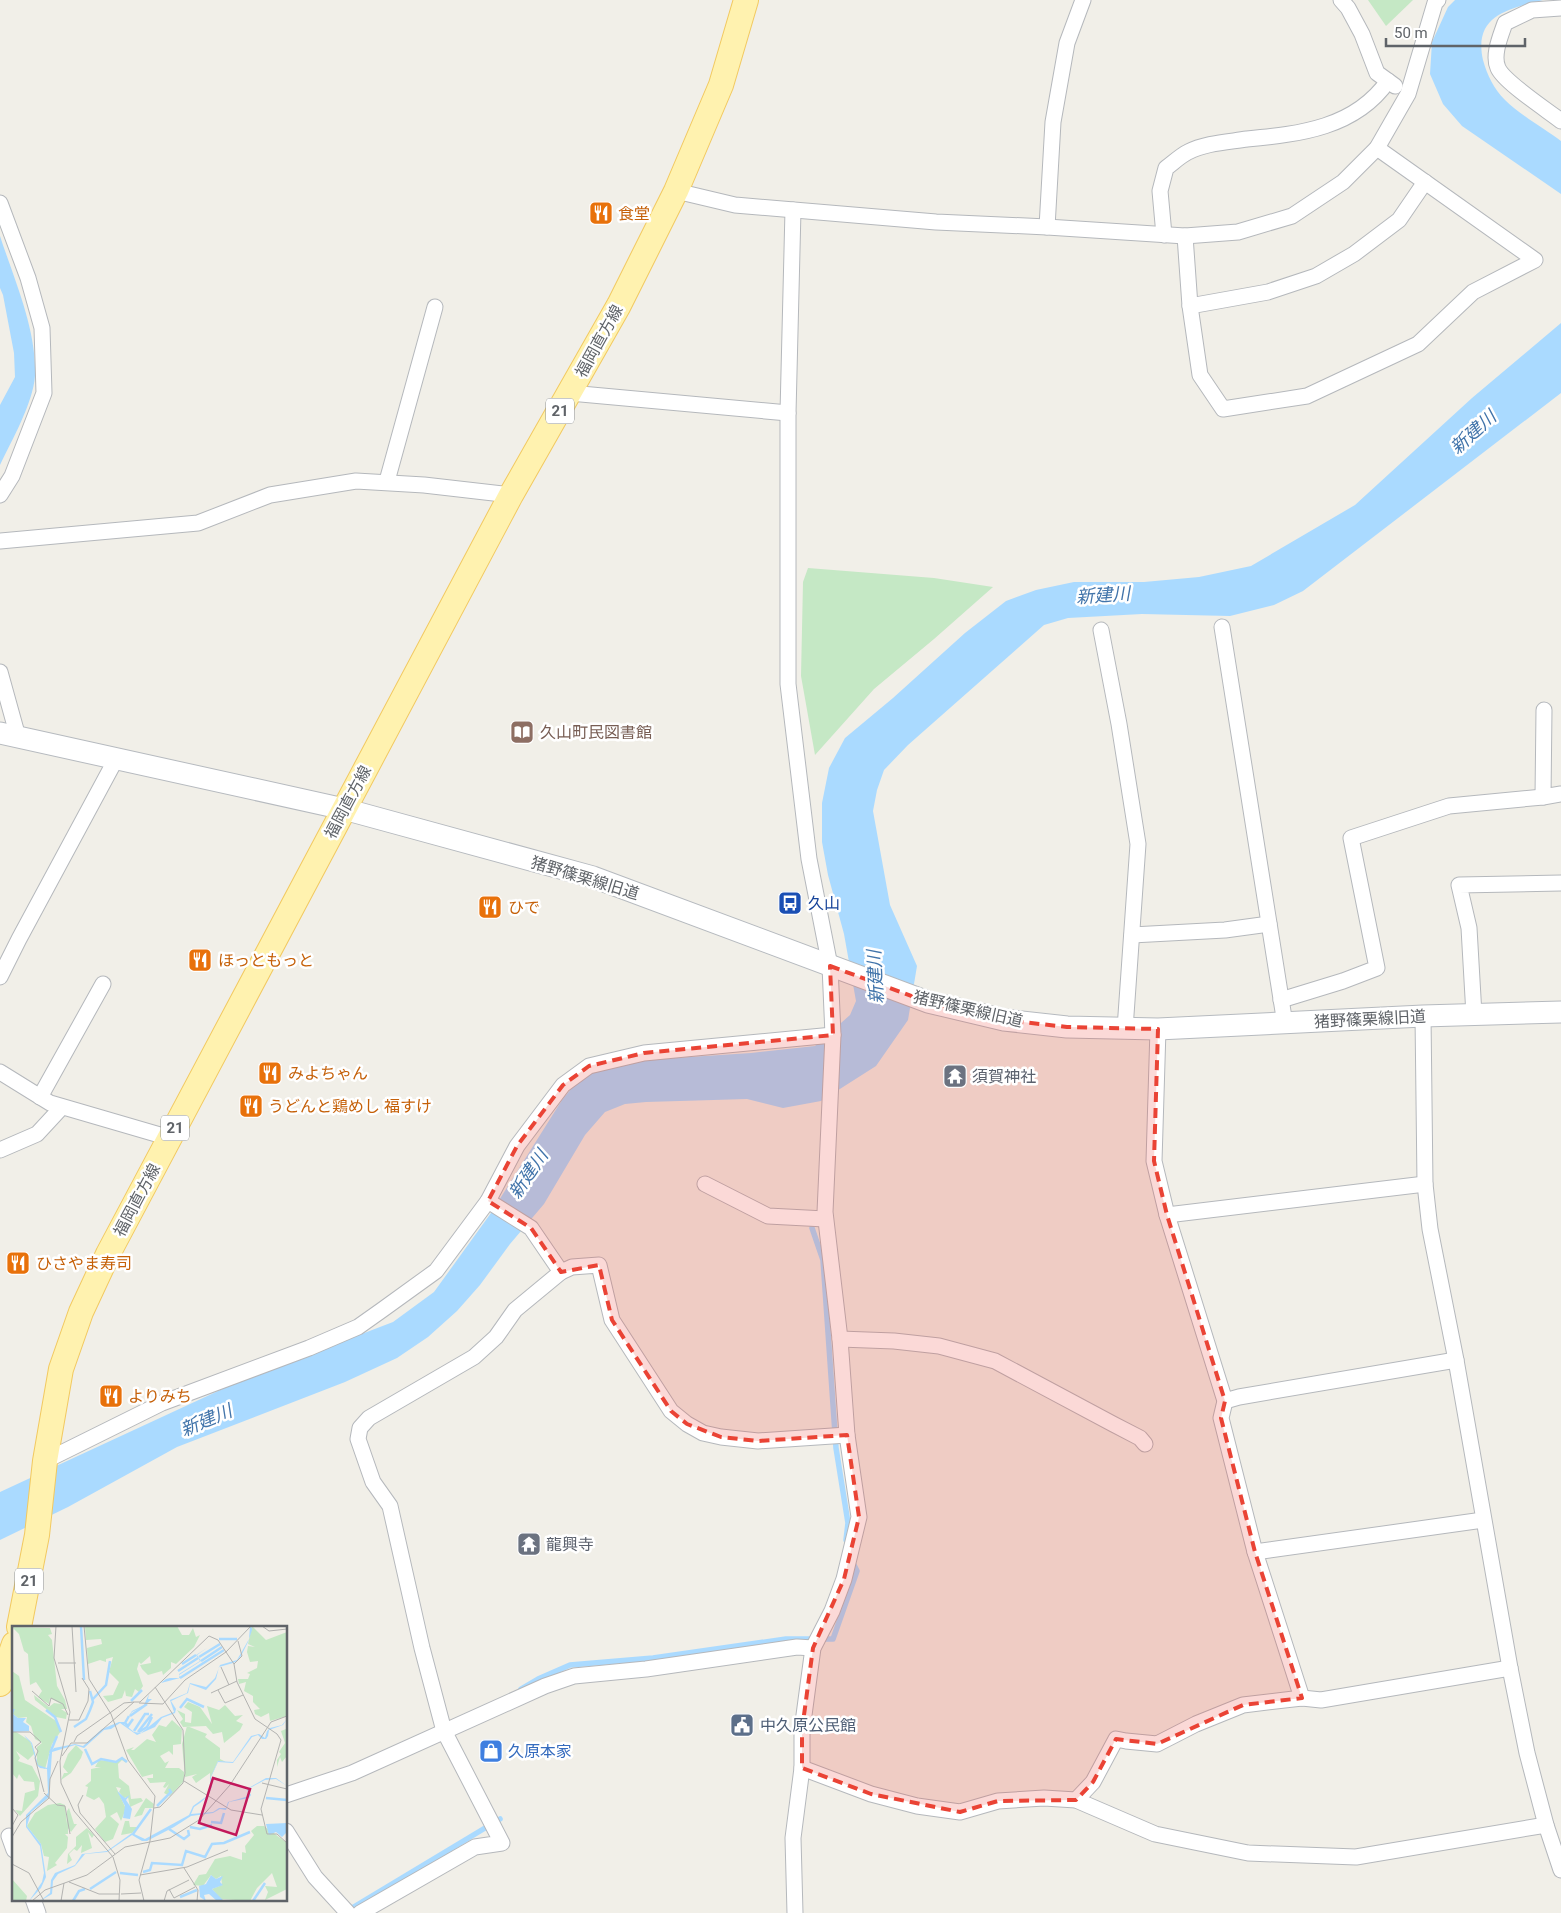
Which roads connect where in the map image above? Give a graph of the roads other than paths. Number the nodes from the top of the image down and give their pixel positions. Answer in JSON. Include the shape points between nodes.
{"nodes":[{"id":1,"x":746,"y":0,"type":"edge"},
{"id":2,"x":1083,"y":0,"type":"edge"},
{"id":3,"x":1341,"y":0,"type":"edge"},
{"id":4,"x":1438,"y":0,"type":"edge"},
{"id":5,"x":1561,"y":8,"type":"edge"},
{"id":6,"x":1388,"y":81,"type":"junction"},
{"id":7,"x":1408,"y":94,"type":"junction"},
{"id":8,"x":1561,"y":121,"type":"edge"},
{"id":9,"x":1377,"y":148,"type":"junction"},
{"id":10,"x":1425,"y":182,"type":"junction"},
{"id":11,"x":676,"y":191,"type":"junction"},
{"id":12,"x":0,"y":203,"type":"edge"},
{"id":13,"x":792,"y":210,"type":"junction"},
{"id":14,"x":1047,"y":227,"type":"junction"},
{"id":15,"x":1164,"y":235,"type":"junction"},
{"id":16,"x":1185,"y":236,"type":"junction"},
{"id":17,"x":1190,"y":306,"type":"junction"},
{"id":18,"x":435,"y":307,"type":"dead end"},
{"id":19,"x":570,"y":393,"type":"junction"},
{"id":20,"x":788,"y":413,"type":"junction"},
{"id":21,"x":387,"y":481,"type":"junction"},
{"id":22,"x":0,"y":495,"type":"edge"},
{"id":23,"x":511,"y":495,"type":"junction"},
{"id":24,"x":0,"y":541,"type":"edge"},
{"id":25,"x":1222,"y":626,"type":"dead end"},
{"id":26,"x":1101,"y":630,"type":"dead end"},
{"id":27,"x":0,"y":672,"type":"edge"},
{"id":28,"x":1544,"y":710,"type":"dead end"},
{"id":29,"x":8,"y":735,"type":"edge"},
{"id":30,"x":116,"y":759,"type":"junction"},
{"id":31,"x":1561,"y":794,"type":"edge"},
{"id":32,"x":1543,"y":796,"type":"junction"},
{"id":33,"x":344,"y":809,"type":"junction"},
{"id":34,"x":1561,"y":883,"type":"edge"},
{"id":35,"x":1269,"y":924,"type":"junction"},
{"id":36,"x":1132,"y":935,"type":"junction"},
{"id":37,"x":830,"y":966,"type":"junction"},
{"id":38,"x":0,"y":977,"type":"edge"},
{"id":39,"x":103,"y":984,"type":"dead end"},
{"id":40,"x":1281,"y":1000,"type":"junction"},
{"id":41,"x":1561,"y":1012,"type":"edge"},
{"id":42,"x":1474,"y":1015,"type":"junction"},
{"id":43,"x":1423,"y":1016,"type":"junction"},
{"id":44,"x":1285,"y":1024,"type":"junction"},
{"id":45,"x":1125,"y":1029,"type":"junction"},
{"id":46,"x":1158,"y":1030,"type":"junction"},
{"id":47,"x":833,"y":1035,"type":"junction"},
{"id":48,"x":0,"y":1072,"type":"edge"},
{"id":49,"x":40,"y":1097,"type":"junction"},
{"id":50,"x":62,"y":1107,"type":"junction"},
{"id":51,"x":170,"y":1138,"type":"junction"},
{"id":52,"x":0,"y":1150,"type":"edge"},
{"id":53,"x":705,"y":1184,"type":"dead end"},
{"id":54,"x":1425,"y":1184,"type":"junction"},
{"id":55,"x":488,"y":1201,"type":"junction"},
{"id":56,"x":1167,"y":1215,"type":"junction"},
{"id":57,"x":826,"y":1219,"type":"junction"},
{"id":58,"x":561,"y":1272,"type":"junction"},
{"id":59,"x":840,"y":1339,"type":"junction"},
{"id":60,"x":1456,"y":1360,"type":"junction"},
{"id":61,"x":1225,"y":1401,"type":"junction"},
{"id":62,"x":847,"y":1435,"type":"junction"},
{"id":63,"x":1145,"y":1444,"type":"dead end"},
{"id":64,"x":46,"y":1461,"type":"junction"},
{"id":65,"x":1483,"y":1520,"type":"junction"},
{"id":66,"x":1256,"y":1552,"type":"junction"},
{"id":67,"x":20,"y":1626,"type":"edge"},
{"id":68,"x":813,"y":1648,"type":"junction"},
{"id":69,"x":12,"y":1650,"type":"edge"},
{"id":70,"x":1510,"y":1668,"type":"junction"},
{"id":71,"x":0,"y":1684,"type":"edge"},
{"id":72,"x":1302,"y":1698,"type":"junction"},
{"id":73,"x":444,"y":1732,"type":"junction"},
{"id":74,"x":802,"y":1768,"type":"junction"},
{"id":75,"x":288,"y":1794,"type":"edge"},
{"id":76,"x":1076,"y":1800,"type":"junction"},
{"id":77,"x":1546,"y":1824,"type":"junction"},
{"id":78,"x":288,"y":1834,"type":"edge"},
{"id":79,"x":1561,"y":1870,"type":"edge"},
{"id":80,"x":33,"y":1900,"type":"edge"},
{"id":81,"x":38,"y":1913,"type":"edge"},
{"id":82,"x":348,"y":1913,"type":"edge"},
{"id":83,"x":360,"y":1913,"type":"edge"},
{"id":84,"x":794,"y":1913,"type":"edge"}],
"edges":[{"from":1,"to":11,"type":"main road","name":"福岡直方線","number":"21","via":[[721,85]]},
{"from":2,"to":14,"type":"street","via":[[1067,43],[1053,122]]},
{"from":3,"to":6,"type":"street","via":[[1362,34],[1377,73]]},
{"from":4,"to":7,"type":"street"},
{"from":5,"to":8,"type":"street","via":[[1532,10],[1506,23],[1497,47],[1498,68],[1513,84]]},
{"from":6,"to":7,"type":"street"},
{"from":6,"to":15,"type":"street","via":[[1379,94],[1355,113],[1325,127],[1220,142],[1188,152],[1166,168],[1160,191]]},
{"from":7,"to":9,"type":"street"},
{"from":9,"to":10,"type":"street"},
{"from":9,"to":16,"type":"street","via":[[1343,182],[1292,216],[1238,232]]},
{"from":10,"to":17,"type":"street","via":[[1399,220],[1354,254],[1316,276],[1268,292]]},
{"from":10,"to":17,"type":"street","via":[[1535,260],[1473,292],[1418,344],[1306,396],[1223,409],[1200,375]]},
{"from":11,"to":13,"type":"street","via":[[735,205]]},
{"from":11,"to":19,"type":"main road","name":"福岡直方線","number":"21"},
{"from":12,"to":22,"type":"street","via":[[28,278],[42,328],[44,393],[12,476]]},
{"from":13,"to":14,"type":"street"},
{"from":13,"to":20,"type":"street"},
{"from":14,"to":15,"type":"street"},
{"from":15,"to":16,"type":"street"},
{"from":16,"to":17,"type":"street"},
{"from":18,"to":21,"type":"street"},
{"from":19,"to":20,"type":"street"},
{"from":19,"to":23,"type":"main road","name":"福岡直方線","number":"21"},
{"from":20,"to":37,"type":"street","via":[[788,684],[809,859]]},
{"from":21,"to":23,"type":"street"},
{"from":21,"to":24,"type":"street","via":[[356,481],[270,495],[198,523]]},
{"from":23,"to":33,"type":"main road","name":"福岡直方線","number":"21"},
{"from":25,"to":35,"type":"street"},
{"from":26,"to":36,"type":"street","via":[[1138,844]]},
{"from":27,"to":29,"type":"street"},
{"from":28,"to":32,"type":"street"},
{"from":29,"to":30,"type":"street","name":"猪野篠栗線旧道"},
{"from":30,"to":33,"type":"street","name":"猪野篠栗線旧道"},
{"from":30,"to":38,"type":"street"},
{"from":31,"to":32,"type":"street"},
{"from":32,"to":40,"type":"street","via":[[1449,806],[1352,838],[1377,968]]},
{"from":33,"to":37,"type":"street","name":"猪野篠栗線旧道","via":[[593,877]]},
{"from":33,"to":51,"type":"main road","name":"福岡直方線","number":"21"},
{"from":34,"to":42,"type":"street","via":[[1459,885],[1469,928]]},
{"from":35,"to":36,"type":"street"},
{"from":35,"to":40,"type":"street"},
{"from":36,"to":45,"type":"street"},
{"from":37,"to":45,"type":"street","name":"猪野篠栗線旧道","via":[[928,1002],[1004,1020]]},
{"from":37,"to":47,"type":"street"},
{"from":39,"to":49,"type":"street"},
{"from":40,"to":44,"type":"street"},
{"from":41,"to":42,"type":"street","name":"猪野篠栗線旧道"},
{"from":42,"to":43,"type":"street","name":"猪野篠栗線旧道"},
{"from":43,"to":44,"type":"street","name":"猪野篠栗線旧道"},
{"from":43,"to":54,"type":"street"},
{"from":44,"to":46,"type":"street","name":"猪野篠栗線旧道"},
{"from":45,"to":46,"type":"street","name":"猪野篠栗線旧道"},
{"from":46,"to":56,"type":"street","via":[[1154,1161]]},
{"from":47,"to":55,"type":"street","via":[[644,1053],[589,1066],[563,1084],[517,1146]]},
{"from":47,"to":57,"type":"street"},
{"from":48,"to":49,"type":"street"},
{"from":49,"to":50,"type":"street"},
{"from":50,"to":51,"type":"street"},
{"from":50,"to":52,"type":"street","via":[[37,1134]]},
{"from":51,"to":64,"type":"main road","name":"福岡直方線","number":"21","via":[[81,1312],[62,1369]]},
{"from":53,"to":57,"type":"street","via":[[768,1216]]},
{"from":54,"to":56,"type":"street"},
{"from":54,"to":60,"type":"street","via":[[1430,1229]]},
{"from":55,"to":58,"type":"street","via":[[531,1228]]},
{"from":55,"to":64,"type":"street","via":[[436,1271],[358,1327],[162,1403]]},
{"from":56,"to":61,"type":"street"},
{"from":57,"to":59,"type":"street"},
{"from":58,"to":62,"type":"street","via":[[572,1267],[599,1265],[612,1320],[671,1411],[687,1424],[703,1433],[758,1441]]},
{"from":58,"to":73,"type":"street","via":[[515,1310],[496,1337],[474,1357],[369,1418],[360,1428],[358,1439],[364,1461],[373,1482],[390,1506]]},
{"from":59,"to":62,"type":"street"},
{"from":59,"to":63,"type":"street","via":[[939,1346],[996,1361],[1140,1438]]},
{"from":60,"to":61,"type":"street"},
{"from":60,"to":65,"type":"street"},
{"from":61,"to":66,"type":"street","via":[[1221,1418]]},
{"from":62,"to":68,"type":"street","via":[[858,1525],[844,1579]]},
{"from":64,"to":67,"type":"main road","name":"福岡直方線","number":"21","via":[[37,1536]]},
{"from":65,"to":66,"type":"street"},
{"from":65,"to":70,"type":"street"},
{"from":66,"to":72,"type":"street"},
{"from":68,"to":73,"type":"street","via":[[797,1647],[646,1670],[574,1676]]},
{"from":68,"to":74,"type":"street","via":[[802,1730]]},
{"from":69,"to":71,"type":"main road"},
{"from":70,"to":72,"type":"street","via":[[1321,1700]]},
{"from":70,"to":77,"type":"street"},
{"from":72,"to":76,"type":"street","via":[[1243,1705],[1157,1744],[1116,1739],[1093,1782]]},
{"from":73,"to":75,"type":"street","via":[[352,1772]]},
{"from":73,"to":83,"type":"street","via":[[502,1843],[475,1847]]},
{"from":74,"to":76,"type":"street","via":[[871,1794],[917,1806],[960,1812],[998,1801]]},
{"from":74,"to":84,"type":"street","via":[[793,1838]]},
{"from":76,"to":77,"type":"street","via":[[1155,1834],[1248,1853],[1356,1857]]},
{"from":77,"to":79,"type":"street"},
{"from":78,"to":82,"type":"street","via":[[315,1877]]},
{"from":80,"to":81,"type":"street"}]}
